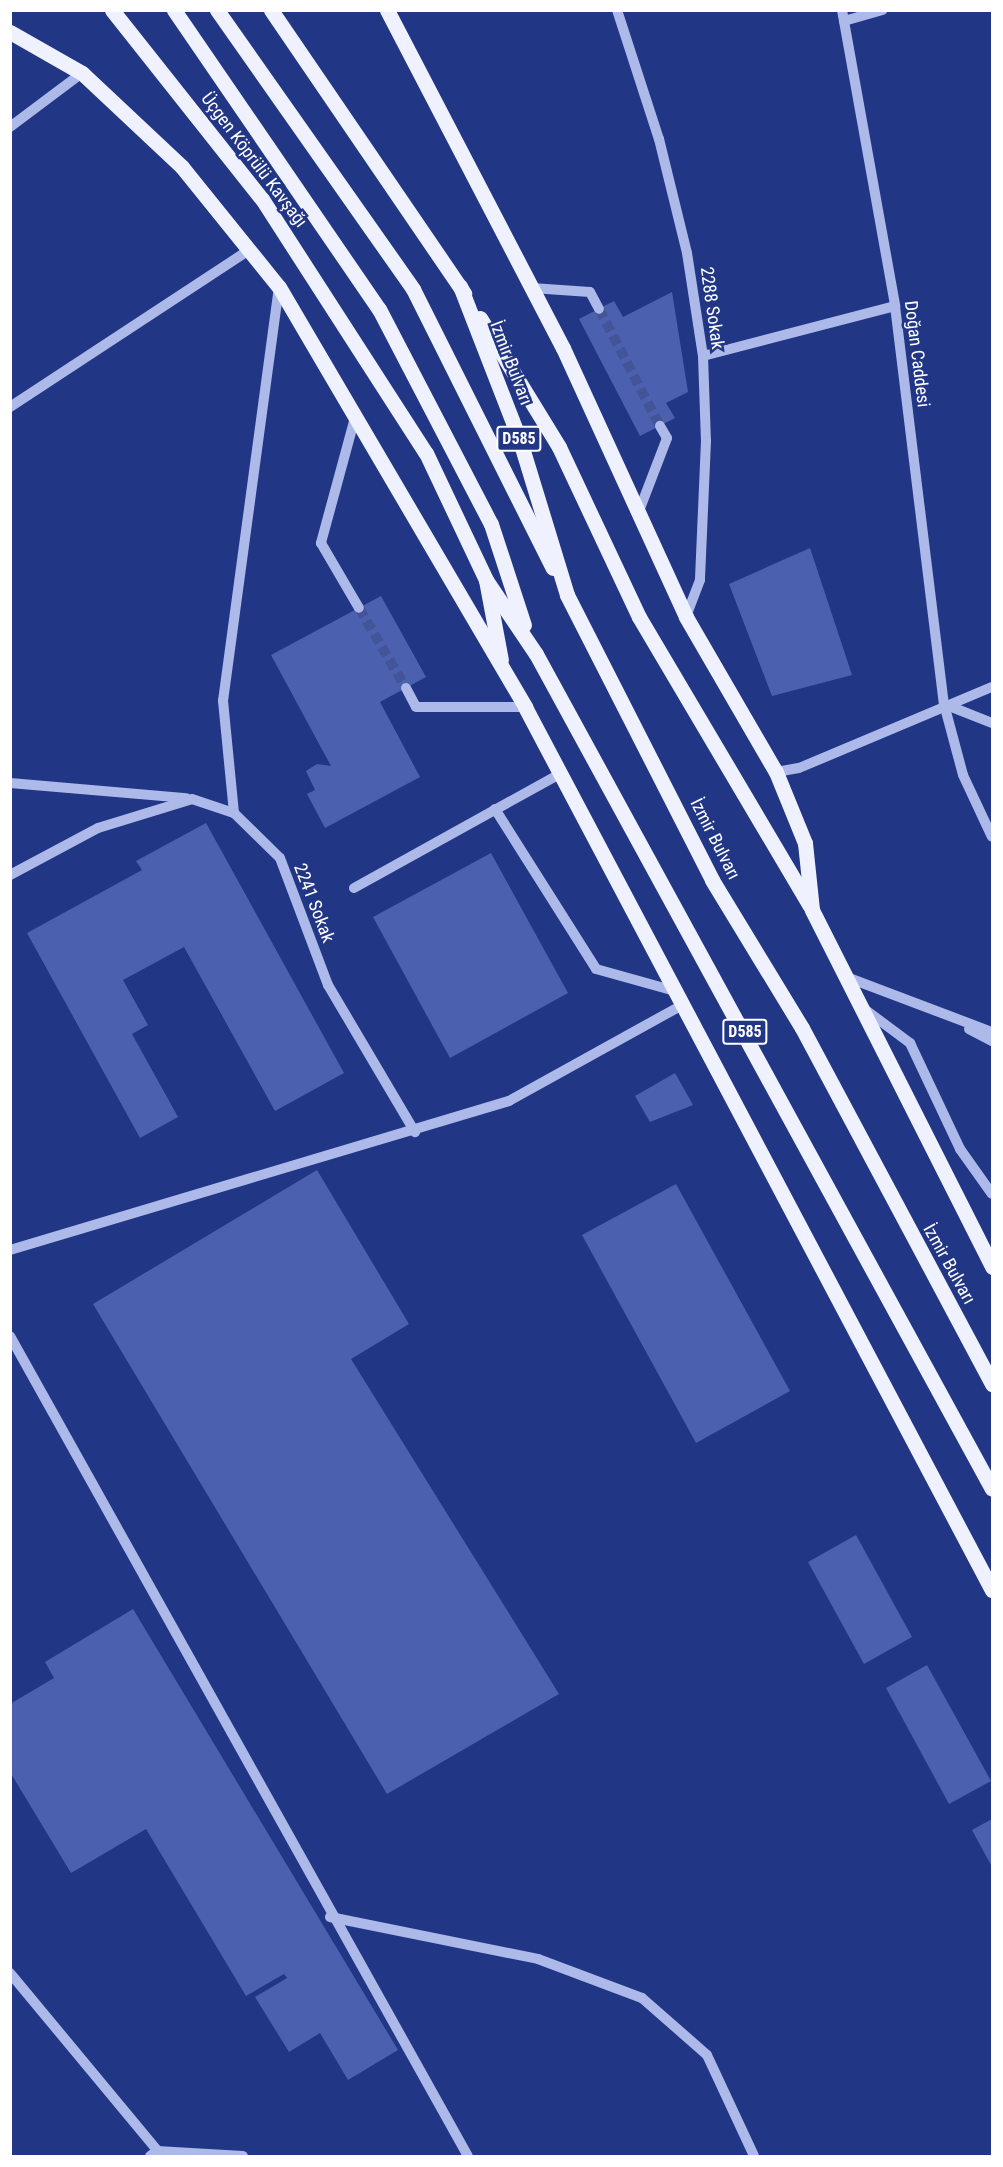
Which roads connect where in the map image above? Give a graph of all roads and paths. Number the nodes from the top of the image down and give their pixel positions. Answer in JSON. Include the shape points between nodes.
{"nodes":[{"id":1,"x":112,"y":10,"type":"edge"},
{"id":2,"x":174,"y":10,"type":"edge"},
{"id":3,"x":217,"y":10,"type":"edge"},
{"id":4,"x":271,"y":10,"type":"edge"},
{"id":5,"x":387,"y":10,"type":"edge"},
{"id":6,"x":617,"y":10,"type":"edge"},
{"id":7,"x":882,"y":10,"type":"edge"},
{"id":8,"x":843,"y":16,"type":"edge"},
{"id":9,"x":10,"y":32,"type":"edge"},
{"id":10,"x":82,"y":73,"type":"junction"},
{"id":11,"x":10,"y":127,"type":"edge"},
{"id":12,"x":249,"y":250,"type":"junction"},
{"id":13,"x":460,"y":286,"type":"junction"},
{"id":14,"x":279,"y":287,"type":"junction"},
{"id":15,"x":532,"y":288,"type":"junction"},
{"id":16,"x":895,"y":306,"type":"junction"},
{"id":17,"x":599,"y":309,"type":"tunnel mouth"},
{"id":18,"x":703,"y":356,"type":"junction"},
{"id":19,"x":10,"y":407,"type":"edge"},
{"id":20,"x":356,"y":413,"type":"junction"},
{"id":21,"x":660,"y":426,"type":"tunnel mouth"},
{"id":22,"x":639,"y":512,"type":"junction"},
{"id":23,"x":486,"y":580,"type":"junction"},
{"id":24,"x":567,"y":595,"type":"junction"},
{"id":25,"x":359,"y":608,"type":"tunnel mouth"},
{"id":26,"x":686,"y":617,"type":"junction"},
{"id":27,"x":536,"y":654,"type":"junction"},
{"id":28,"x":503,"y":670,"type":"junction"},
{"id":29,"x":993,"y":687,"type":"edge"},
{"id":30,"x":406,"y":688,"type":"tunnel mouth"},
{"id":31,"x":944,"y":704,"type":"junction"},
{"id":32,"x":525,"y":707,"type":"junction"},
{"id":33,"x":993,"y":723,"type":"edge"},
{"id":34,"x":776,"y":771,"type":"junction"},
{"id":35,"x":560,"y":774,"type":"junction"},
{"id":36,"x":10,"y":783,"type":"edge"},
{"id":37,"x":192,"y":799,"type":"junction"},
{"id":38,"x":495,"y":809,"type":"junction"},
{"id":39,"x":234,"y":813,"type":"junction"},
{"id":40,"x":993,"y":837,"type":"edge"},
{"id":41,"x":10,"y":874,"type":"edge"},
{"id":42,"x":354,"y":888,"type":"dead end"},
{"id":43,"x":812,"y":910,"type":"junction"},
{"id":44,"x":849,"y":978,"type":"junction"},
{"id":45,"x":678,"y":998,"type":"junction"},
{"id":46,"x":867,"y":1011,"type":"junction"},
{"id":47,"x":935,"y":1012,"type":"junction"},
{"id":48,"x":993,"y":1032,"type":"edge"},
{"id":49,"x":993,"y":1041,"type":"edge"},
{"id":50,"x":415,"y":1132,"type":"junction"},
{"id":51,"x":993,"y":1194,"type":"edge"},
{"id":52,"x":10,"y":1250,"type":"edge"},
{"id":53,"x":993,"y":1267,"type":"edge"},
{"id":54,"x":10,"y":1336,"type":"edge"},
{"id":55,"x":993,"y":1384,"type":"edge"},
{"id":56,"x":993,"y":1489,"type":"edge"},
{"id":57,"x":993,"y":1590,"type":"edge"},
{"id":58,"x":330,"y":1917,"type":"junction"},
{"id":59,"x":10,"y":1973,"type":"edge"},
{"id":60,"x":156,"y":2155,"type":"edge"},
{"id":61,"x":243,"y":2157,"type":"edge"},
{"id":62,"x":468,"y":2157,"type":"edge"},
{"id":63,"x":754,"y":2157,"type":"edge"}],
"edges":[{"from":1,"to":23,"type":"main road","name":"Üçgen Köprülü Kavşağı","via":[[262,199],[357,339],[426,453]]},
{"from":2,"to":27,"type":"main road","via":[[380,309],[491,524]]},
{"from":3,"to":24,"type":"main road","via":[[412,289]]},
{"from":4,"to":13,"type":"main road"},
{"from":5,"to":15,"type":"main road"},
{"from":6,"to":18,"type":"street","name":"2288 Sokak","via":[[659,139],[687,253]]},
{"from":7,"to":8,"type":"street"},
{"from":8,"to":16,"type":"street","name":"Doğan Caddesi"},
{"from":9,"to":10,"type":"main road"},
{"from":10,"to":11,"type":"street"},
{"from":10,"to":12,"type":"main road","via":[[182,166]]},
{"from":12,"to":14,"type":"main road"},
{"from":12,"to":19,"type":"street"},
{"from":13,"to":24,"type":"main road","name":"İzmir Bulvarı","number":"D585","via":[[520,441]]},
{"from":13,"to":43,"type":"main road","via":[[559,447],[639,617]]},
{"from":14,"to":20,"type":"main road"},
{"from":14,"to":39,"type":"street","via":[[223,701]]},
{"from":15,"to":17,"type":"street","via":[[590,292]]},
{"from":15,"to":22,"type":"main road"},
{"from":16,"to":18,"type":"street"},
{"from":16,"to":31,"type":"street","name":"Doğan Caddesi"},
{"from":18,"to":26,"type":"street","name":"2288 Sokak","via":[[706,441],[700,580]]},
{"from":20,"to":25,"type":"street","via":[[321,543]]},
{"from":20,"to":28,"type":"main road"},
{"from":21,"to":22,"type":"street","via":[[667,438]]},
{"from":22,"to":26,"type":"main road"},
{"from":23,"to":27,"type":"main road","number":"D585"},
{"from":23,"to":28,"type":"main road"},
{"from":24,"to":55,"type":"main road","name":"İzmir Bulvarı","number":"D585","via":[[712,880],[802,1028]]},
{"from":26,"to":34,"type":"main road"},
{"from":27,"to":56,"type":"main road","number":"D585"},
{"from":28,"to":32,"type":"main road"},
{"from":29,"to":31,"type":"street"},
{"from":30,"to":32,"type":"street","via":[[416,707]]},
{"from":31,"to":33,"type":"street"},
{"from":31,"to":34,"type":"street","via":[[799,768]]},
{"from":31,"to":40,"type":"street","name":"Doğan Caddesi","via":[[963,775]]},
{"from":32,"to":35,"type":"main road"},
{"from":34,"to":43,"type":"main road","via":[[805,843]]},
{"from":35,"to":38,"type":"street"},
{"from":35,"to":45,"type":"main road"},
{"from":36,"to":37,"type":"street","name":"2241 Sokak"},
{"from":37,"to":39,"type":"street","name":"2241 Sokak"},
{"from":37,"to":41,"type":"street","via":[[98,828]]},
{"from":38,"to":42,"type":"street"},
{"from":38,"to":45,"type":"street","via":[[597,969]]},
{"from":39,"to":50,"type":"street","name":"2241 Sokak","via":[[280,858],[328,985]]},
{"from":43,"to":44,"type":"main road"},
{"from":44,"to":46,"type":"main road"},
{"from":44,"to":47,"type":"street"},
{"from":45,"to":50,"type":"street","via":[[509,1101]]},
{"from":45,"to":57,"type":"main road"},
{"from":46,"to":51,"type":"street","via":[[909,1043],[960,1149]]},
{"from":46,"to":53,"type":"main road"},
{"from":47,"to":48,"type":"street"},
{"from":47,"to":49,"type":"street"},
{"from":50,"to":52,"type":"street"},
{"from":54,"to":58,"type":"street"},
{"from":58,"to":62,"type":"street"},
{"from":58,"to":63,"type":"street","via":[[538,1959],[642,1998],[707,2055]]},
{"from":59,"to":60,"type":"street"},
{"from":60,"to":61,"type":"street"}]}
